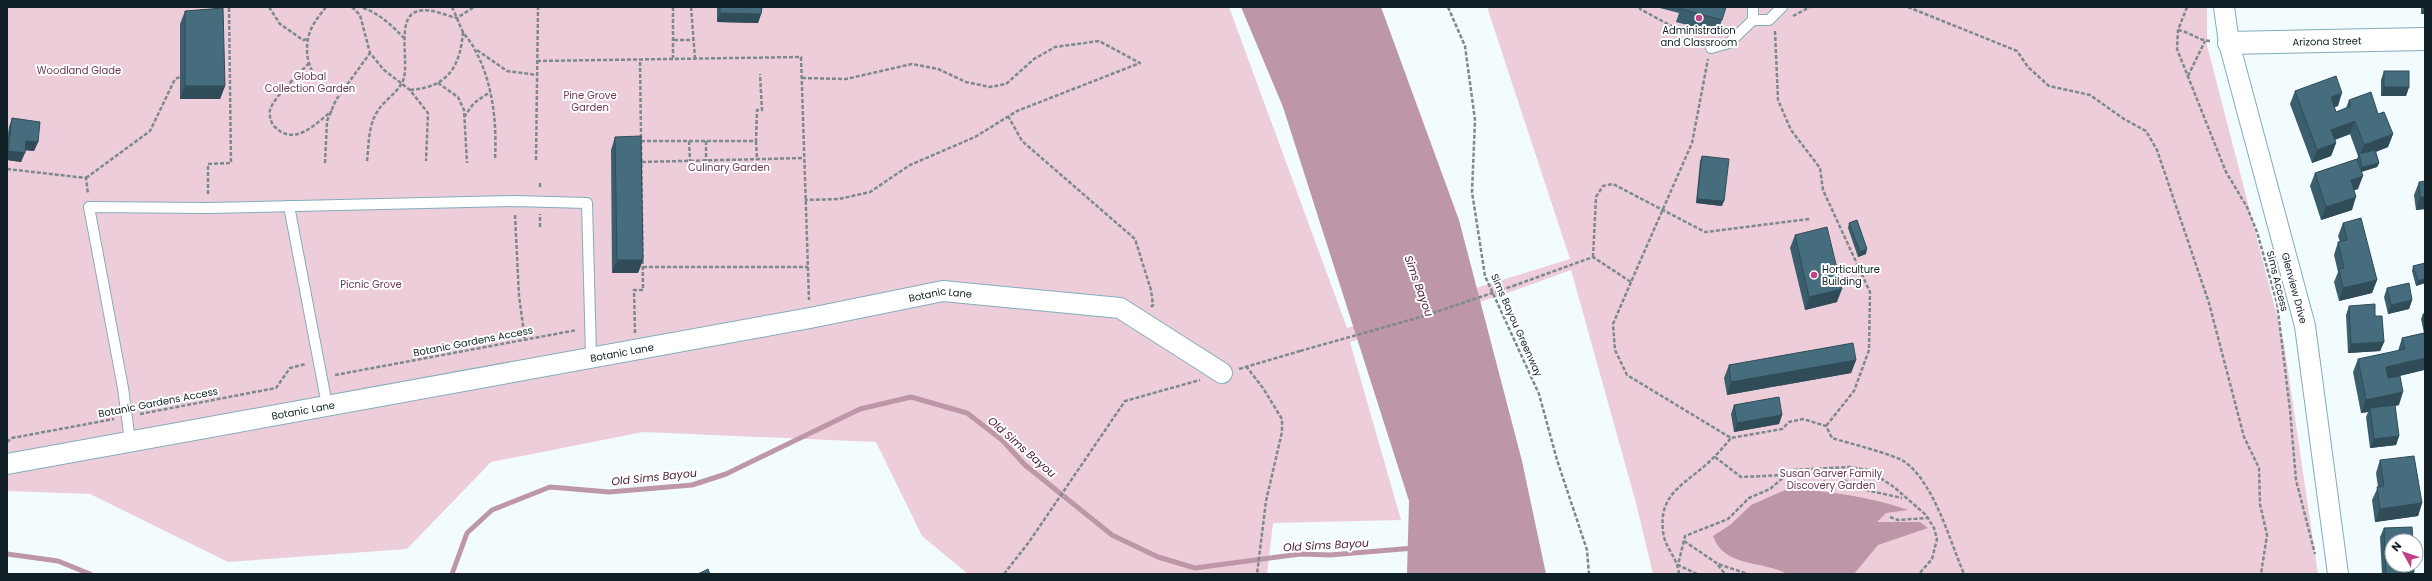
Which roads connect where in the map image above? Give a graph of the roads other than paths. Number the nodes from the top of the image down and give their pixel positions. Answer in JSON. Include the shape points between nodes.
{"nodes":[{"id":1,"x":1753,"y":7,"type":"edge"},
{"id":2,"x":1782,"y":7,"type":"edge"},
{"id":3,"x":2224,"y":7,"type":"edge"},
{"id":4,"x":1752,"y":20,"type":"junction"},
{"id":5,"x":2425,"y":39,"type":"edge"},
{"id":6,"x":2221,"y":42,"type":"junction"},
{"id":7,"x":1711,"y":48,"type":"road end"},
{"id":8,"x":289,"y":206,"type":"junction"},
{"id":9,"x":591,"y":356,"type":"junction"},
{"id":10,"x":1222,"y":374,"type":"dead end"},
{"id":11,"x":327,"y":405,"type":"junction"},
{"id":12,"x":130,"y":442,"type":"junction"},
{"id":13,"x":7,"y":464,"type":"edge"},
{"id":14,"x":2338,"y":574,"type":"edge"}],
"edges":[{"from":1,"to":4,"type":"lane"},
{"from":2,"to":4,"type":"lane","via":[[1769,20]]},
{"from":3,"to":6,"type":"street","name":"Glenview Drive"},
{"from":4,"to":7,"type":"lane","via":[[1728,43]]},
{"from":5,"to":6,"type":"street","name":"Arizona Street"},
{"from":6,"to":14,"type":"street","name":"Glenview Drive","via":[[2305,326]]},
{"from":8,"to":9,"type":"lane","via":[[587,202]]},
{"from":8,"to":11,"type":"lane"},
{"from":8,"to":12,"type":"lane","via":[[89,207]]},
{"from":9,"to":10,"type":"street","name":"Botanic Lane","via":[[810,318],[943,291],[1120,308]]},
{"from":9,"to":11,"type":"street","name":"Botanic Lane"},
{"from":11,"to":12,"type":"street","name":"Botanic Lane"},
{"from":12,"to":13,"type":"street","name":"Botanic Lane"}]}
